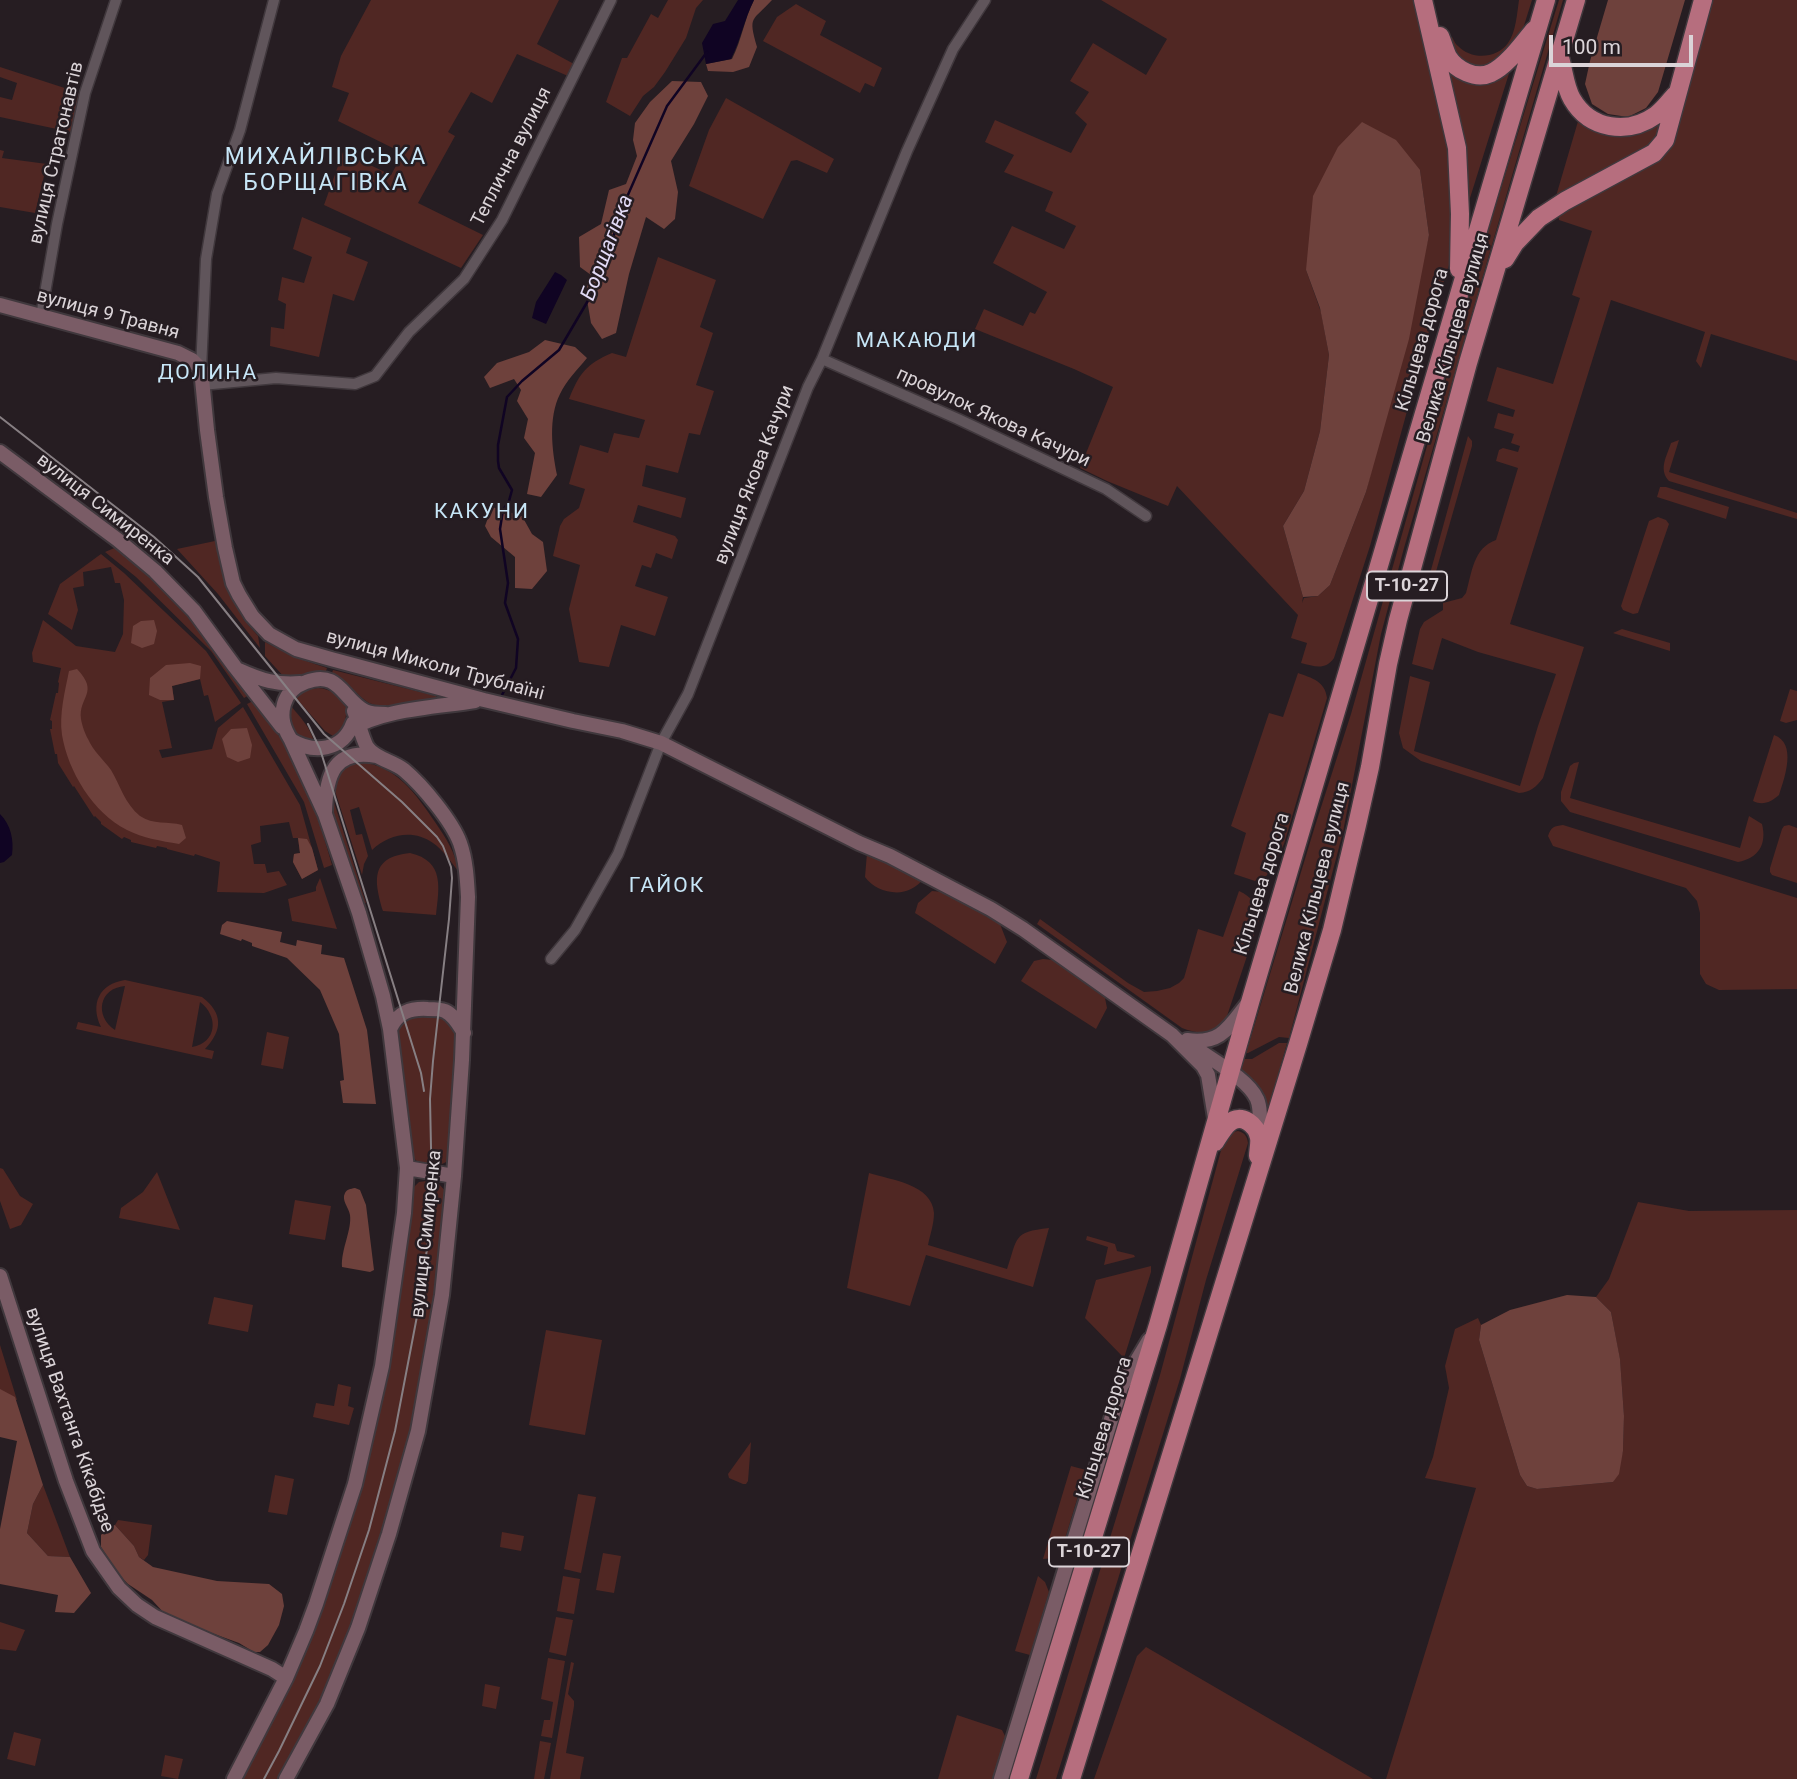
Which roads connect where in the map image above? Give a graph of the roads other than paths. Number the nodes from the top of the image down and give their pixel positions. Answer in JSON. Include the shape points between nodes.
{"nodes":[{"id":1,"x":116,"y":0,"type":"edge"},
{"id":2,"x":274,"y":0,"type":"edge"},
{"id":3,"x":611,"y":0,"type":"edge"},
{"id":4,"x":985,"y":0,"type":"edge"},
{"id":5,"x":1425,"y":0,"type":"edge"},
{"id":6,"x":1546,"y":0,"type":"edge"},
{"id":7,"x":1576,"y":0,"type":"edge"},
{"id":8,"x":1703,"y":0,"type":"edge"},
{"id":9,"x":1539,"y":25,"type":"junction"},
{"id":10,"x":1560,"y":55,"type":"junction"},
{"id":11,"x":1678,"y":93,"type":"junction"},
{"id":12,"x":1492,"y":279,"type":"junction"},
{"id":13,"x":1458,"y":292,"type":"junction"},
{"id":14,"x":0,"y":305,"type":"edge"},
{"id":15,"x":41,"y":316,"type":"junction"},
{"id":16,"x":821,"y":359,"type":"junction"},
{"id":17,"x":201,"y":369,"type":"junction"},
{"id":18,"x":202,"y":385,"type":"junction"},
{"id":19,"x":0,"y":452,"type":"edge"},
{"id":20,"x":1146,"y":516,"type":"dead end"},
{"id":21,"x":235,"y":667,"type":"junction"},
{"id":22,"x":302,"y":683,"type":"junction"},
{"id":23,"x":484,"y":700,"type":"junction"},
{"id":24,"x":386,"y":714,"type":"junction"},
{"id":25,"x":354,"y":716,"type":"junction"},
{"id":26,"x":287,"y":735,"type":"junction"},
{"id":27,"x":661,"y":743,"type":"junction"},
{"id":28,"x":377,"y":756,"type":"junction"},
{"id":29,"x":325,"y":814,"type":"junction"},
{"id":30,"x":551,"y":959,"type":"dead end"},
{"id":31,"x":1251,"y":999,"type":"junction"},
{"id":32,"x":390,"y":1029,"type":"junction"},
{"id":33,"x":464,"y":1033,"type":"junction"},
{"id":34,"x":1178,"y":1037,"type":"junction"},
{"id":35,"x":1230,"y":1072,"type":"junction"},
{"id":36,"x":1216,"y":1119,"type":"junction"},
{"id":37,"x":1259,"y":1138,"type":"junction"},
{"id":38,"x":1205,"y":1157,"type":"junction"},
{"id":39,"x":407,"y":1168,"type":"junction"},
{"id":40,"x":454,"y":1176,"type":"junction"},
{"id":41,"x":1256,"y":1177,"type":"junction"},
{"id":42,"x":0,"y":1276,"type":"edge"},
{"id":43,"x":1158,"y":1325,"type":"junction"},
{"id":44,"x":286,"y":1678,"type":"junction"},
{"id":45,"x":234,"y":1779,"type":"edge"},
{"id":46,"x":286,"y":1779,"type":"edge"},
{"id":47,"x":1002,"y":1779,"type":"edge"},
{"id":48,"x":1019,"y":1779,"type":"edge"},
{"id":49,"x":1071,"y":1779,"type":"edge"}],
"edges":[{"from":1,"to":15,"type":"street","name":"вулиця Стратонавтів","via":[[85,93]]},
{"from":2,"to":17,"type":"street","name":"вулиця Миколи Трублаїні","via":[[240,130],[217,194],[206,258]]},
{"from":3,"to":18,"type":"street","name":"Теплична вулиця","via":[[502,220],[464,279],[409,332],[375,376],[355,384],[276,378]]},
{"from":4,"to":16,"type":"street","name":"вулиця Якова Качури","via":[[953,49]]},
{"from":5,"to":9,"type":"highway","via":[[1449,58],[1479,76],[1502,65]]},
{"from":5,"to":13,"type":"highway","via":[[1457,148]]},
{"from":6,"to":9,"type":"highway","name":"Кільцева дорога","number":"Т-10-27"},
{"from":7,"to":10,"type":"highway","name":"Велика Кільцева вулиця","number":"Т-10-27"},
{"from":8,"to":11,"type":"highway"},
{"from":9,"to":13,"type":"highway","name":"Кільцева дорога","number":"Т-10-27"},
{"from":10,"to":11,"type":"highway","via":[[1570,96],[1580,111],[1596,122],[1616,128],[1641,123],[1658,114]]},
{"from":10,"to":12,"type":"highway","name":"Велика Кільцева вулиця","number":"Т-10-27"},
{"from":11,"to":12,"type":"highway","via":[[1665,140],[1654,153],[1539,218],[1515,243]]},
{"from":12,"to":41,"type":"highway","name":"Велика Кільцева вулиця","number":"Т-10-27","via":[[1398,620],[1332,930]]},
{"from":13,"to":31,"type":"highway","name":"Кільцева дорога","number":"Т-10-27"},
{"from":14,"to":15,"type":"street","name":"вулиця 9 Травня"},
{"from":15,"to":17,"type":"street","name":"вулиця 9 Травня","via":[[178,353]]},
{"from":16,"to":20,"type":"street","name":"провулок Якова Качури","via":[[1106,489]]},
{"from":16,"to":27,"type":"street","name":"вулиця Якова Качури","via":[[688,694]]},
{"from":17,"to":18,"type":"street","name":"вулиця Миколи Трублаїні"},
{"from":18,"to":23,"type":"street","name":"вулиця Миколи Трублаїні","via":[[233,583],[258,623],[296,649]]},
{"from":19,"to":21,"type":"street","name":"вулиця Симиренка","via":[[155,571],[194,611]]},
{"from":21,"to":22,"type":"street","name":"вулиця Симиренка","via":[[277,684]]},
{"from":21,"to":26,"type":"street","name":"вулиця Симиренка"},
{"from":22,"to":25,"type":"street","via":[[319,679],[339,685]]},
{"from":22,"to":26,"type":"street","via":[[286,697],[282,717]]},
{"from":23,"to":24,"type":"street"},
{"from":23,"to":27,"type":"street","name":"вулиця Миколи Трублаїні"},
{"from":24,"to":25,"type":"street"},
{"from":24,"to":25,"type":"street","via":[[363,710]]},
{"from":25,"to":26,"type":"street","via":[[341,741],[320,749],[302,747]]},
{"from":25,"to":28,"type":"street","via":[[366,744]]},
{"from":26,"to":29,"type":"street","name":"вулиця Симиренка"},
{"from":27,"to":30,"type":"street","name":"вулиця Якова Качури","via":[[618,854],[575,930]]},
{"from":27,"to":34,"type":"street","name":"вулиця Миколи Трублаїні","via":[[991,909]]},
{"from":28,"to":29,"type":"street","via":[[358,754],[343,759],[331,773]]},
{"from":28,"to":33,"type":"street","name":"вулиця Симиренка","via":[[402,768],[422,787],[460,842],[468,897]]},
{"from":29,"to":32,"type":"street","name":"вулиця Симиренка","via":[[371,952]]},
{"from":31,"to":34,"type":"street","via":[[1216,1038],[1200,1042]]},
{"from":31,"to":35,"type":"highway","name":"Кільцева дорога","number":"Т-10-27"},
{"from":32,"to":33,"type":"street","via":[[407,1011],[434,1009],[451,1015]]},
{"from":32,"to":39,"type":"street","name":"вулиця Симиренка"},
{"from":33,"to":40,"type":"street","name":"вулиця Симиренка"},
{"from":34,"to":35,"type":"street"},
{"from":34,"to":36,"type":"street","name":"вулиця Миколи Трублаїні","via":[[1208,1075]]},
{"from":35,"to":36,"type":"highway","name":"Кільцева дорога","number":"Т-10-27"},
{"from":35,"to":37,"type":"street","via":[[1257,1100]]},
{"from":36,"to":38,"type":"highway","name":"Кільцева дорога","number":"Т-10-27"},
{"from":37,"to":38,"type":"highway","via":[[1251,1123],[1235,1119]]},
{"from":37,"to":41,"type":"highway"},
{"from":38,"to":43,"type":"highway","name":"Кільцева дорога","number":"Т-10-27"},
{"from":39,"to":40,"type":"street"},
{"from":39,"to":44,"type":"street","name":"вулиця Симиренка","via":[[392,1306],[365,1443],[316,1604]]},
{"from":40,"to":46,"type":"street","name":"вулиця Симиренка","via":[[442,1296],[411,1460],[358,1628],[327,1704]]},
{"from":41,"to":49,"type":"highway","name":"Велика Кільцева вулиця","number":"Т-10-27"},
{"from":42,"to":44,"type":"street","name":"вулиця Вахтанга Кікабідзе","via":[[66,1481],[93,1551],[111,1578],[155,1617]]},
{"from":43,"to":47,"type":"street","via":[[1121,1387]]},
{"from":43,"to":48,"type":"highway","name":"Кільцева дорога","number":"Т-10-27"},
{"from":44,"to":45,"type":"street","name":"вулиця Симиренка"}]}
